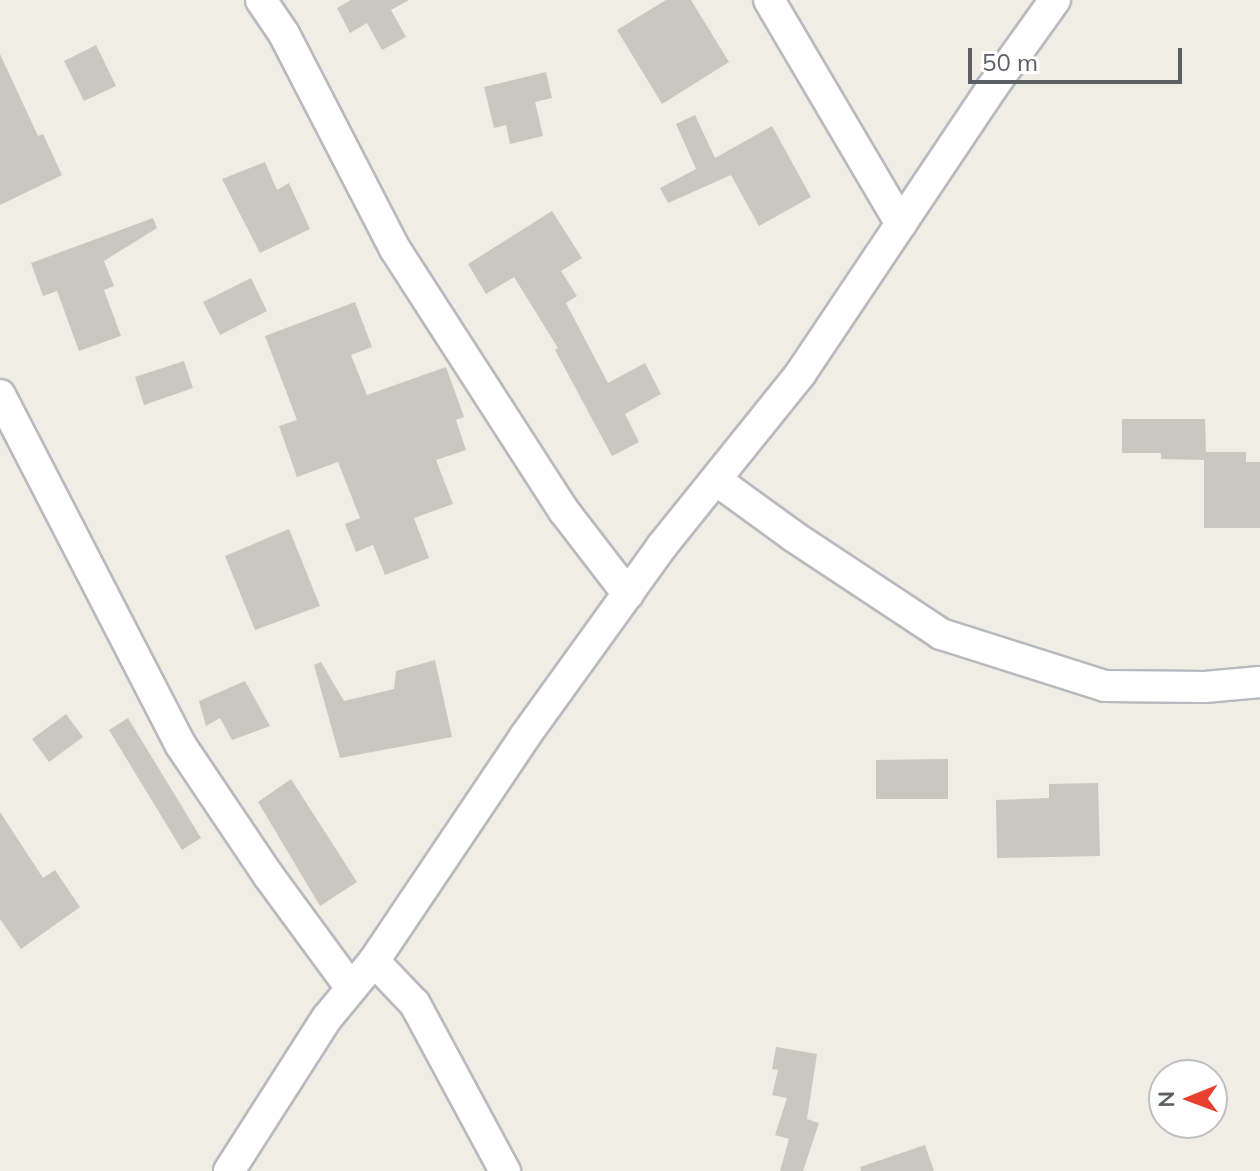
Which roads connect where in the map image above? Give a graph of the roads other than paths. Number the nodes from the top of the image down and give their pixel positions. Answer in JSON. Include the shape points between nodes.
{"nodes":[{"id":1,"x":261,"y":0,"type":"edge"},
{"id":2,"x":769,"y":0,"type":"edge"},
{"id":3,"x":1055,"y":0,"type":"edge"},
{"id":4,"x":901,"y":224,"type":"junction"},
{"id":5,"x":0,"y":395,"type":"edge"},
{"id":6,"x":716,"y":480,"type":"junction"},
{"id":7,"x":628,"y":594,"type":"junction"},
{"id":8,"x":1260,"y":682,"type":"edge"},
{"id":9,"x":374,"y":961,"type":"junction"},
{"id":10,"x":351,"y":988,"type":"junction"},
{"id":11,"x":229,"y":1171,"type":"edge"},
{"id":12,"x":505,"y":1171,"type":"edge"}],
"edges":[{"from":1,"to":7,"type":"street","via":[[284,34],[395,249],[547,486]]},
{"from":2,"to":4,"type":"street"},
{"from":3,"to":4,"type":"street"},
{"from":4,"to":6,"type":"street","via":[[801,373]]},
{"from":5,"to":10,"type":"street","via":[[180,744]]},
{"from":6,"to":7,"type":"street"},
{"from":6,"to":8,"type":"street","via":[[941,634],[1105,686]]},
{"from":7,"to":9,"type":"street"},
{"from":9,"to":10,"type":"street"},
{"from":9,"to":12,"type":"street","via":[[415,1004]]},
{"from":10,"to":11,"type":"street"}]}
